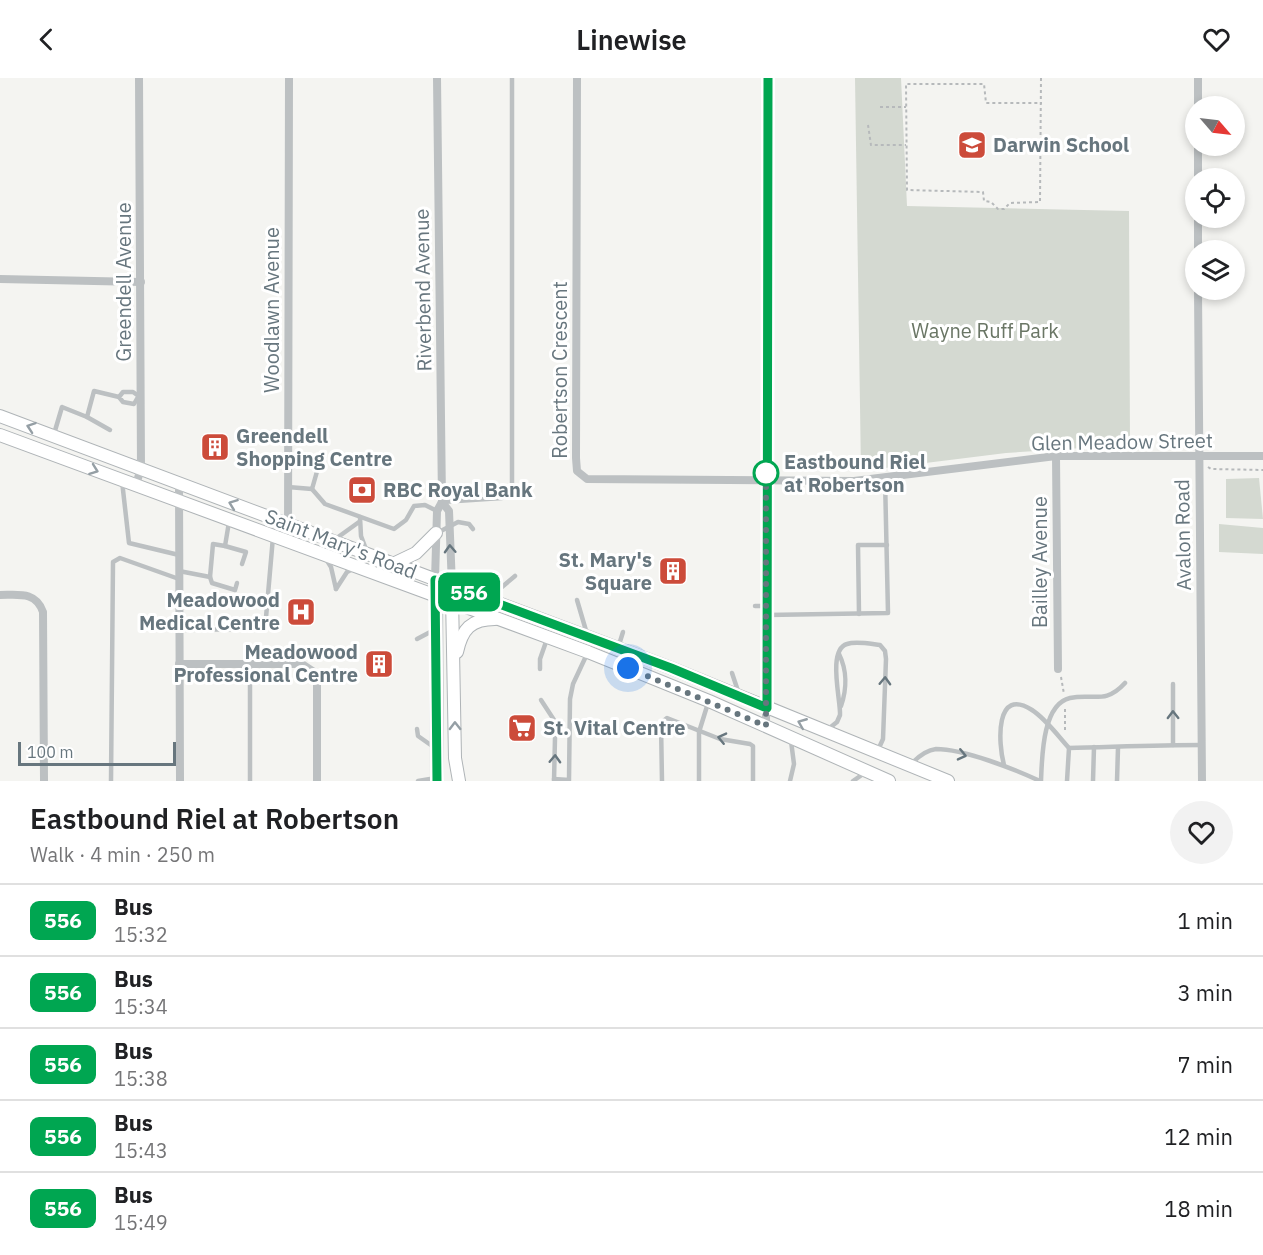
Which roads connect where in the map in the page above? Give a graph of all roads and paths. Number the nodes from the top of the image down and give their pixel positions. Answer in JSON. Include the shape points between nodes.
{"nodes":[{"id":1,"x":139,"y":78,"type":"edge"},
{"id":2,"x":289,"y":78,"type":"edge"},
{"id":3,"x":437,"y":78,"type":"edge"},
{"id":4,"x":512,"y":78,"type":"edge"},
{"id":5,"x":577,"y":78,"type":"edge"},
{"id":6,"x":768,"y":78,"type":"edge"},
{"id":7,"x":906,"y":78,"type":"edge"},
{"id":8,"x":939,"y":78,"type":"edge"},
{"id":9,"x":985,"y":78,"type":"edge"},
{"id":10,"x":1041,"y":78,"type":"edge"},
{"id":11,"x":1198,"y":78,"type":"edge"},
{"id":12,"x":906,"y":84,"type":"junction"},
{"id":13,"x":939,"y":84,"type":"junction"},
{"id":14,"x":984,"y":84,"type":"junction"},
{"id":15,"x":1198,"y":96,"type":"edge"},
{"id":16,"x":1042,"y":103,"type":"junction"},
{"id":17,"x":880,"y":107,"type":"dead end"},
{"id":18,"x":906,"y":107,"type":"junction"},
{"id":19,"x":868,"y":125,"type":"dead end"},
{"id":20,"x":906,"y":145,"type":"junction"},
{"id":21,"x":0,"y":279,"type":"edge"},
{"id":22,"x":141,"y":282,"type":"junction"},
{"id":23,"x":1198,"y":300,"type":"edge"},
{"id":24,"x":139,"y":397,"type":"junction"},
{"id":25,"x":0,"y":416,"type":"edge"},
{"id":26,"x":87,"y":417,"type":"junction"},
{"id":27,"x":110,"y":430,"type":"dead end"},
{"id":28,"x":0,"y":435,"type":"edge"},
{"id":29,"x":54,"y":436,"type":"junction"},
{"id":30,"x":1056,"y":456,"type":"junction"},
{"id":31,"x":1198,"y":456,"type":"junction"},
{"id":32,"x":1263,"y":456,"type":"edge"},
{"id":33,"x":141,"y":468,"type":"junction"},
{"id":34,"x":318,"y":468,"type":"dead end"},
{"id":35,"x":1263,"y":470,"type":"edge"},
{"id":36,"x":885,"y":478,"type":"junction"},
{"id":37,"x":766,"y":479,"type":"junction"},
{"id":38,"x":122,"y":480,"type":"junction"},
{"id":39,"x":179,"y":483,"type":"junction"},
{"id":40,"x":136,"y":485,"type":"junction"},
{"id":41,"x":288,"y":487,"type":"junction"},
{"id":42,"x":312,"y":489,"type":"junction"},
{"id":43,"x":179,"y":501,"type":"junction"},
{"id":44,"x":442,"y":502,"type":"junction"},
{"id":45,"x":437,"y":511,"type":"junction"},
{"id":46,"x":230,"y":520,"type":"junction"},
{"id":47,"x":360,"y":520,"type":"junction"},
{"id":48,"x":288,"y":524,"type":"junction"},
{"id":49,"x":449,"y":527,"type":"junction"},
{"id":50,"x":473,"y":529,"type":"dead end"},
{"id":51,"x":436,"y":533,"type":"junction"},
{"id":52,"x":273,"y":537,"type":"junction"},
{"id":53,"x":288,"y":541,"type":"junction"},
{"id":54,"x":333,"y":541,"type":"junction"},
{"id":55,"x":887,"y":545,"type":"junction"},
{"id":56,"x":225,"y":546,"type":"junction"},
{"id":57,"x":322,"y":554,"type":"junction"},
{"id":58,"x":368,"y":554,"type":"junction"},
{"id":59,"x":179,"y":555,"type":"junction"},
{"id":60,"x":243,"y":564,"type":"dead end"},
{"id":61,"x":393,"y":564,"type":"junction"},
{"id":62,"x":357,"y":567,"type":"junction"},
{"id":63,"x":179,"y":575,"type":"junction"},
{"id":64,"x":515,"y":576,"type":"dead end"},
{"id":65,"x":210,"y":577,"type":"junction"},
{"id":66,"x":435,"y":580,"type":"junction"},
{"id":67,"x":237,"y":583,"type":"dead end"},
{"id":68,"x":452,"y":586,"type":"junction"},
{"id":69,"x":0,"y":595,"type":"edge"},
{"id":70,"x":436,"y":597,"type":"junction"},
{"id":71,"x":484,"y":598,"type":"junction"},
{"id":72,"x":577,"y":600,"type":"dead end"},
{"id":73,"x":452,"y":602,"type":"junction"},
{"id":74,"x":755,"y":606,"type":"dead end"},
{"id":75,"x":767,"y":611,"type":"junction"},
{"id":76,"x":859,"y":614,"type":"junction"},
{"id":77,"x":500,"y":619,"type":"junction"},
{"id":78,"x":436,"y":629,"type":"junction"},
{"id":79,"x":180,"y":630,"type":"junction"},
{"id":80,"x":623,"y":632,"type":"dead end"},
{"id":81,"x":548,"y":636,"type":"junction"},
{"id":82,"x":588,"y":637,"type":"junction"},
{"id":83,"x":417,"y":639,"type":"dead end"},
{"id":84,"x":618,"y":648,"type":"junction"},
{"id":85,"x":588,"y":651,"type":"junction"},
{"id":86,"x":179,"y":664,"type":"junction"},
{"id":87,"x":250,"y":664,"type":"junction"},
{"id":88,"x":540,"y":669,"type":"dead end"},
{"id":89,"x":1058,"y":669,"type":"dead end"},
{"id":90,"x":453,"y":671,"type":"junction"},
{"id":91,"x":732,"y":673,"type":"dead end"},
{"id":92,"x":1125,"y":683,"type":"dead end"},
{"id":93,"x":1173,"y":684,"type":"dead end"},
{"id":94,"x":743,"y":698,"type":"junction"},
{"id":95,"x":541,"y":700,"type":"dead end"},
{"id":96,"x":709,"y":701,"type":"junction"},
{"id":97,"x":767,"y":708,"type":"junction"},
{"id":98,"x":556,"y":723,"type":"dead end"},
{"id":99,"x":766,"y":726,"type":"junction"},
{"id":100,"x":1049,"y":727,"type":"junction"},
{"id":101,"x":417,"y":729,"type":"dead end"},
{"id":102,"x":824,"y":731,"type":"junction"},
{"id":103,"x":699,"y":732,"type":"junction"},
{"id":104,"x":785,"y":735,"type":"junction"},
{"id":105,"x":555,"y":738,"type":"dead end"},
{"id":106,"x":1173,"y":745,"type":"junction"},
{"id":107,"x":1202,"y":745,"type":"junction"},
{"id":108,"x":1094,"y":747,"type":"junction"},
{"id":109,"x":436,"y":748,"type":"junction"},
{"id":110,"x":1069,"y":748,"type":"junction"},
{"id":111,"x":1118,"y":748,"type":"junction"},
{"id":112,"x":876,"y":752,"type":"junction"},
{"id":113,"x":910,"y":765,"type":"junction"},
{"id":114,"x":1004,"y":765,"type":"junction"},
{"id":115,"x":855,"y":766,"type":"junction"},
{"id":116,"x":868,"y":771,"type":"junction"},
{"id":117,"x":436,"y":780,"type":"edge"},
{"id":118,"x":554,"y":780,"type":"edge"},
{"id":119,"x":885,"y":780,"type":"edge"},
{"id":120,"x":44,"y":781,"type":"edge"},
{"id":121,"x":111,"y":781,"type":"edge"},
{"id":122,"x":180,"y":781,"type":"edge"},
{"id":123,"x":250,"y":781,"type":"edge"},
{"id":124,"x":317,"y":781,"type":"edge"},
{"id":125,"x":418,"y":781,"type":"edge"},
{"id":126,"x":459,"y":781,"type":"edge"},
{"id":127,"x":662,"y":781,"type":"edge"},
{"id":128,"x":699,"y":781,"type":"edge"},
{"id":129,"x":753,"y":781,"type":"edge"},
{"id":130,"x":790,"y":781,"type":"edge"},
{"id":131,"x":853,"y":781,"type":"edge"},
{"id":132,"x":948,"y":781,"type":"edge"},
{"id":133,"x":1041,"y":781,"type":"edge"},
{"id":134,"x":1068,"y":781,"type":"edge"},
{"id":135,"x":1093,"y":781,"type":"edge"},
{"id":136,"x":1118,"y":781,"type":"edge"},
{"id":137,"x":1202,"y":781,"type":"edge"}],
"edges":[{"from":1,"to":22,"type":"street","name":"Greendell Avenue"},
{"from":2,"to":41,"type":"street","name":"Woodlawn Avenue"},
{"from":3,"to":44,"type":"street","name":"Riverbend Avenue"},
{"from":4,"to":44,"type":"lane","via":[[512,488],[502,498]]},
{"from":5,"to":37,"type":"street","name":"Robertson Crescent","via":[[577,471],[587,479]]},
{"from":6,"to":37,"type":"street"},
{"from":7,"to":12,"type":"path"},
{"from":8,"to":13,"type":"path"},
{"from":9,"to":14,"type":"path"},
{"from":10,"to":16,"type":"path"},
{"from":11,"to":15,"type":"street"},
{"from":12,"to":13,"type":"path"},
{"from":12,"to":18,"type":"path"},
{"from":13,"to":14,"type":"path"},
{"from":14,"to":16,"type":"path","via":[[986,103]]},
{"from":16,"to":20,"type":"path","via":[[1040,202],[1010,203],[1004,209],[984,201],[983,192],[909,192]]},
{"from":17,"to":18,"type":"path"},
{"from":18,"to":20,"type":"path"},
{"from":19,"to":20,"type":"path","via":[[871,145]]},
{"from":21,"to":22,"type":"street"},
{"from":22,"to":24,"type":"street","name":"Greendell Avenue"},
{"from":23,"to":31,"type":"street","name":"Avalon Road"},
{"from":24,"to":26,"type":"lane","via":[[123,392],[118,398],[94,391]]},
{"from":24,"to":33,"type":"street","name":"Greendell Avenue"},
{"from":29,"to":25,"type":"main road","name":"Saint Mary's Road","one_way":true},
{"from":26,"to":27,"type":"lane"},
{"from":26,"to":29,"type":"lane","via":[[62,407]]},
{"from":28,"to":38,"type":"main road","name":"Saint Mary's Road","one_way":true},
{"from":29,"to":33,"type":"main road","name":"Saint Mary's Road"},
{"from":30,"to":31,"type":"street","name":"Glen Meadow Street"},
{"from":30,"to":36,"type":"street","name":"Glen Meadow Street"},
{"from":30,"to":89,"type":"street","name":"Bailley Avenue"},
{"from":31,"to":32,"type":"street","name":"Glen Meadow Street"},
{"from":31,"to":35,"type":"path","via":[[1211,469]]},
{"from":31,"to":107,"type":"street","name":"Avalon Road"},
{"from":33,"to":39,"type":"main road","name":"Saint Mary's Road"},
{"from":33,"to":40,"type":"street","name":"Greendell Avenue"},
{"from":34,"to":42,"type":"lane"},
{"from":36,"to":37,"type":"street","name":"Glen Meadow Street"},
{"from":36,"to":55,"type":"lane"},
{"from":37,"to":75,"type":"street"},
{"from":38,"to":40,"type":"main road","name":"Saint Mary's Road"},
{"from":38,"to":59,"type":"lane","via":[[129,543]]},
{"from":39,"to":43,"type":"street"},
{"from":48,"to":39,"type":"main road","name":"Saint Mary's Road","one_way":true},
{"from":40,"to":43,"type":"main road","name":"Saint Mary's Road"},
{"from":41,"to":42,"type":"lane"},
{"from":41,"to":48,"type":"street","name":"Woodlawn Avenue"},
{"from":42,"to":47,"type":"lane","via":[[325,504]]},
{"from":43,"to":46,"type":"main road","name":"Saint Mary's Road"},
{"from":43,"to":59,"type":"street"},
{"from":44,"to":45,"type":"street","name":"Riverbend Avenue"},
{"from":44,"to":49,"type":"street","name":"Riverbend Avenue","via":[[449,511]]},
{"from":45,"to":47,"type":"lane","via":[[414,506],[406,520],[394,529]]},
{"from":45,"to":51,"type":"street","name":"Riverbend Avenue"},
{"from":46,"to":52,"type":"main road","name":"Saint Mary's Road"},
{"from":46,"to":56,"type":"lane"},
{"from":47,"to":54,"type":"lane"},
{"from":47,"to":58,"type":"lane","via":[[360,536]]},
{"from":48,"to":53,"type":"street","name":"Woodlawn Avenue"},
{"from":48,"to":54,"type":"main road","name":"Saint Mary's Road"},
{"from":49,"to":50,"type":"lane","via":[[458,522]]},
{"from":49,"to":51,"type":"lane"},
{"from":68,"to":49,"type":"street","name":"Riverbend Avenue","one_way":true},
{"from":51,"to":61,"type":"main road","via":[[416,553]]},
{"from":51,"to":66,"type":"street","name":"Riverbend Avenue"},
{"from":52,"to":53,"type":"main road","name":"Saint Mary's Road"},
{"from":52,"to":79,"type":"lane","via":[[265,629]]},
{"from":53,"to":57,"type":"main road","name":"Saint Mary's Road"},
{"from":54,"to":58,"type":"main road","name":"Saint Mary's Road"},
{"from":55,"to":76,"type":"lane","via":[[888,613]]},
{"from":55,"to":76,"type":"lane","via":[[858,545]]},
{"from":56,"to":60,"type":"lane","via":[[246,552]]},
{"from":56,"to":65,"type":"lane","via":[[213,544]]},
{"from":57,"to":62,"type":"main road","name":"Saint Mary's Road"},
{"from":57,"to":62,"type":"lane","via":[[331,567],[336,589],[347,572]]},
{"from":58,"to":61,"type":"main road","name":"Saint Mary's Road"},
{"from":59,"to":63,"type":"street"},
{"from":61,"to":66,"type":"main road","name":"Saint Mary's Road"},
{"from":62,"to":70,"type":"main road","name":"Saint Mary's Road"},
{"from":63,"to":65,"type":"lane"},
{"from":63,"to":79,"type":"street"},
{"from":63,"to":121,"type":"lane","via":[[120,558],[113,562]]},
{"from":64,"to":71,"type":"lane","via":[[498,593]]},
{"from":65,"to":67,"type":"lane","via":[[212,583],[236,590]]},
{"from":66,"to":68,"type":"main road","name":"Saint Mary's Road"},
{"from":66,"to":70,"type":"main road"},
{"from":68,"to":71,"type":"main road","name":"Saint Mary's Road"},
{"from":68,"to":73,"type":"main road"},
{"from":69,"to":120,"type":"street","via":[[31,597],[39,602],[43,612]]},
{"from":70,"to":73,"type":"main road","name":"Saint Mary's Road"},
{"from":70,"to":78,"type":"main road"},
{"from":71,"to":82,"type":"main road","name":"Saint Mary's Road"},
{"from":72,"to":82,"type":"lane"},
{"from":73,"to":77,"type":"main road","name":"Saint Mary's Road"},
{"from":73,"to":90,"type":"main road"},
{"from":74,"to":75,"type":"lane"},
{"from":75,"to":76,"type":"lane"},
{"from":75,"to":97,"type":"street"},
{"from":77,"to":81,"type":"main road","name":"Saint Mary's Road"},
{"from":77,"to":90,"type":"main road","via":[[471,622],[464,630]]},
{"from":78,"to":83,"type":"lane"},
{"from":78,"to":109,"type":"main road"},
{"from":79,"to":86,"type":"street"},
{"from":80,"to":84,"type":"lane"},
{"from":81,"to":85,"type":"main road","name":"Saint Mary's Road"},
{"from":81,"to":88,"type":"lane"},
{"from":82,"to":84,"type":"main road","name":"Saint Mary's Road"},
{"from":84,"to":94,"type":"main road","name":"Saint Mary's Road"},
{"from":85,"to":96,"type":"main road","name":"Saint Mary's Road"},
{"from":85,"to":118,"type":"lane","via":[[570,699],[569,780]]},
{"from":86,"to":87,"type":"street"},
{"from":86,"to":122,"type":"street"},
{"from":87,"to":123,"type":"lane"},
{"from":87,"to":124,"type":"street","via":[[302,664],[314,672]]},
{"from":126,"to":90,"type":"main road","one_way":true},
{"from":91,"to":94,"type":"lane"},
{"from":92,"to":100,"type":"lane","via":[[1110,695],[1069,698],[1060,703]]},
{"from":106,"to":93,"type":"lane","one_way":true},
{"from":94,"to":97,"type":"main road","name":"Saint Mary's Road"},
{"from":95,"to":98,"type":"lane"},
{"from":96,"to":99,"type":"main road","name":"Saint Mary's Road"},
{"from":96,"to":103,"type":"lane"},
{"from":97,"to":99,"type":"street"},
{"from":102,"to":97,"type":"main road","name":"Saint Mary's Road","one_way":true},
{"from":99,"to":104,"type":"main road","name":"Saint Mary's Road"},
{"from":100,"to":110,"type":"lane"},
{"from":100,"to":114,"type":"lane","via":[[1022,705],[1006,709],[1000,729]]},
{"from":100,"to":133,"type":"lane","via":[[1044,735]]},
{"from":101,"to":109,"type":"lane","via":[[418,736]]},
{"from":102,"to":112,"type":"main road","name":"Saint Mary's Road"},
{"from":112,"to":102,"type":"lane","one_way":true,"via":[[883,739],[885,651],[880,645],[847,644],[839,654],[836,663],[840,708],[837,722]]},
{"from":103,"to":127,"type":"lane","via":[[667,718],[661,723]]},
{"from":103,"to":128,"type":"lane"},
{"from":129,"to":103,"type":"lane","one_way":true,"via":[[753,746]]},
{"from":104,"to":115,"type":"main road","name":"Saint Mary's Road"},
{"from":104,"to":130,"type":"lane","via":[[793,744]]},
{"from":118,"to":105,"type":"lane","one_way":true},
{"from":106,"to":107,"type":"lane"},
{"from":106,"to":111,"type":"lane"},
{"from":107,"to":137,"type":"street","name":"Avalon Road"},
{"from":108,"to":110,"type":"lane"},
{"from":108,"to":111,"type":"lane"},
{"from":108,"to":135,"type":"lane"},
{"from":109,"to":117,"type":"main road"},
{"from":110,"to":134,"type":"lane"},
{"from":111,"to":136,"type":"lane"},
{"from":112,"to":113,"type":"main road","name":"Saint Mary's Road"},
{"from":112,"to":115,"type":"main road","via":[[871,759]]},
{"from":113,"to":114,"type":"lane","one_way":true,"via":[[935,749]]},
{"from":113,"to":119,"type":"main road"},
{"from":113,"to":132,"type":"main road","name":"Saint Mary's Road"},
{"from":114,"to":133,"type":"lane"},
{"from":115,"to":116,"type":"main road","name":"Saint Mary's Road"},
{"from":116,"to":119,"type":"main road","name":"Saint Mary's Road"},
{"from":116,"to":131,"type":"lane"},
{"from":117,"to":125,"type":"lane"}]}
